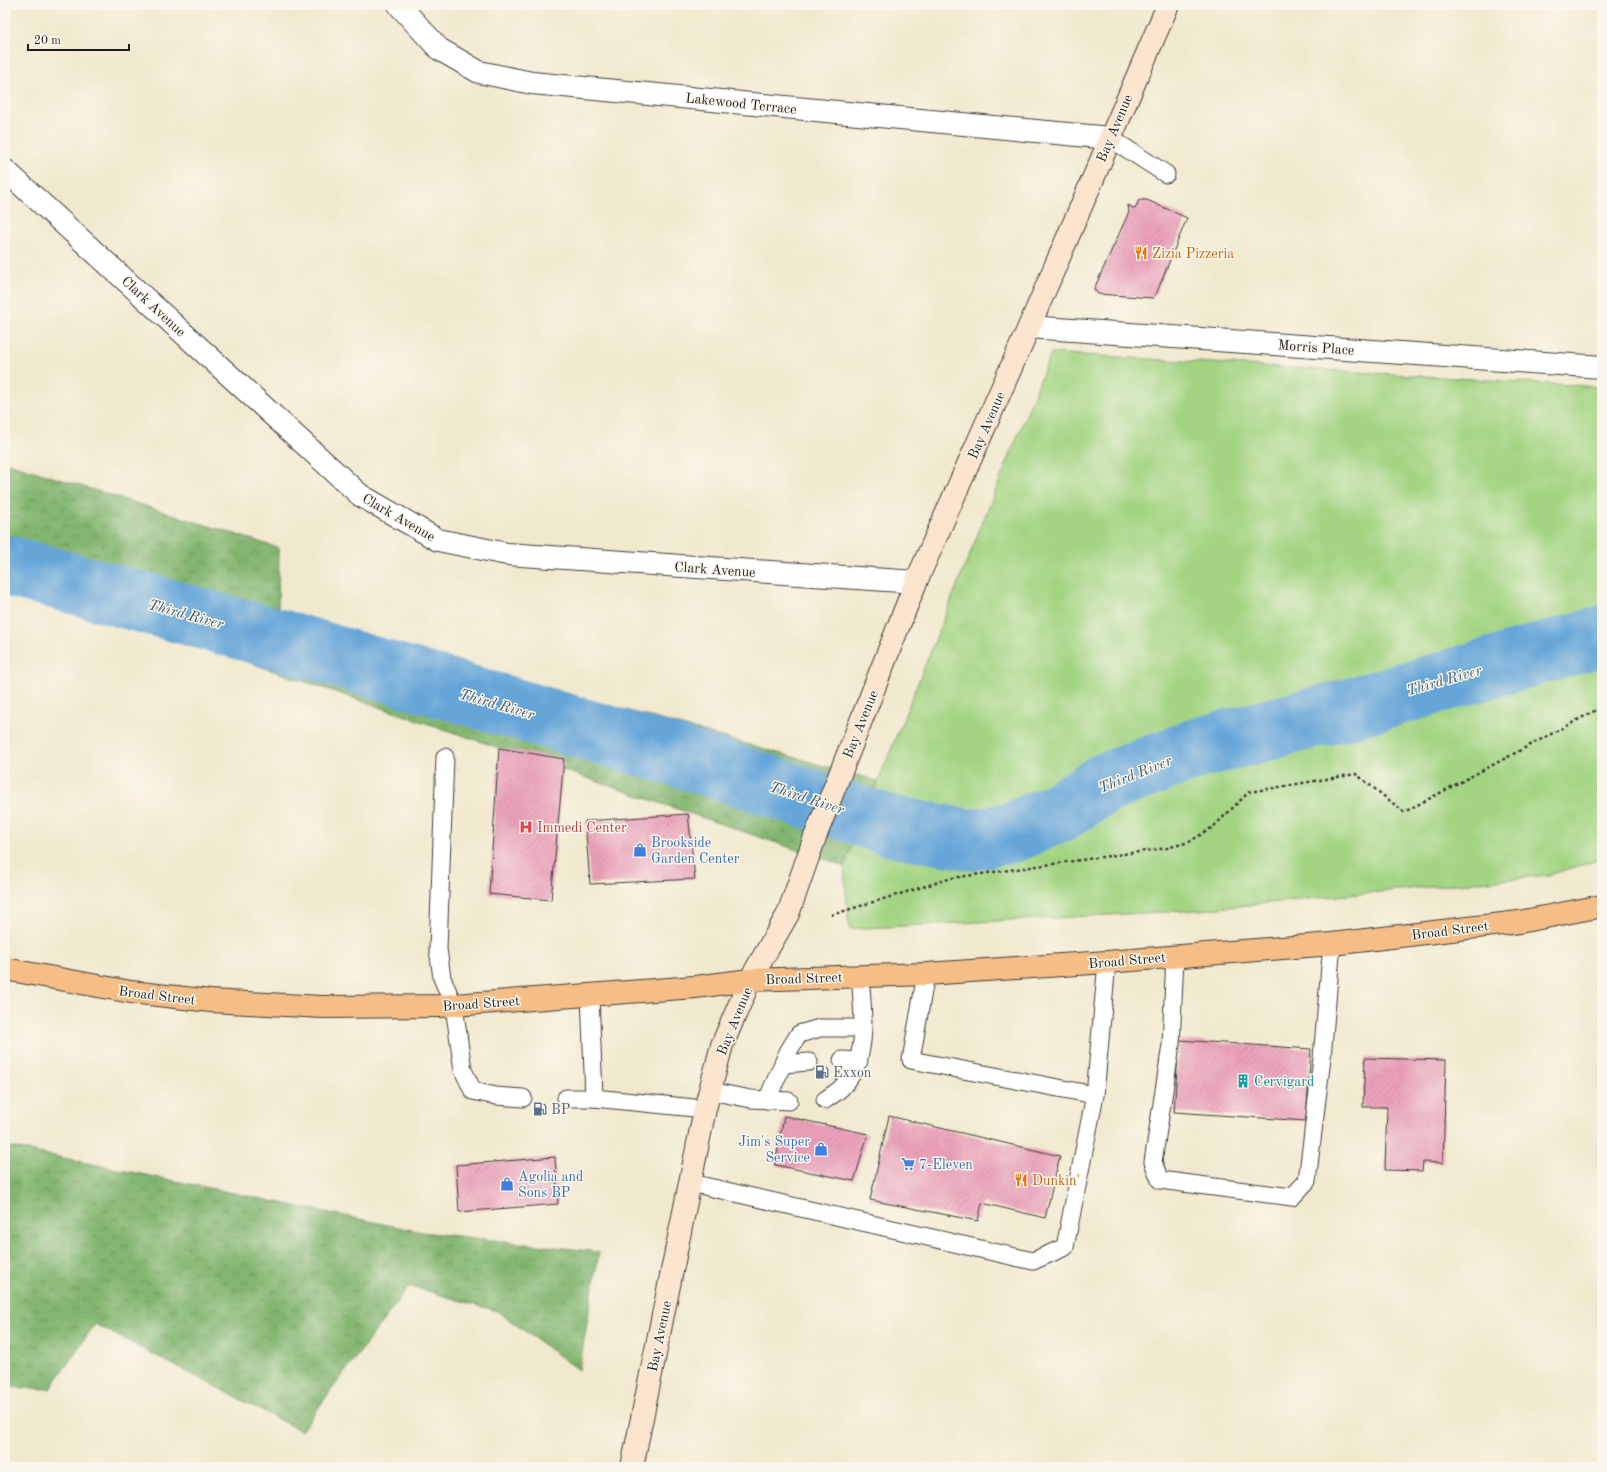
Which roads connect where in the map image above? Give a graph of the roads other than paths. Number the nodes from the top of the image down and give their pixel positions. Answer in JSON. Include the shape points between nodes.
{"nodes":[{"id":1,"x":399,"y":5,"type":"edge"},
{"id":2,"x":1168,"y":5,"type":"edge"},
{"id":3,"x":1110,"y":138,"type":"junction"},
{"id":4,"x":5,"y":170,"type":"edge"},
{"id":5,"x":1166,"y":174,"type":"dead end"},
{"id":6,"x":1029,"y":326,"type":"junction"},
{"id":7,"x":1602,"y":367,"type":"edge"},
{"id":8,"x":916,"y":582,"type":"junction"},
{"id":9,"x":445,"y":757,"type":"dead end"},
{"id":10,"x":1602,"y":906,"type":"edge"},
{"id":11,"x":1332,"y":944,"type":"junction"},
{"id":12,"x":1175,"y":956,"type":"junction"},
{"id":13,"x":1107,"y":962,"type":"junction"},
{"id":14,"x":5,"y":969,"type":"edge"},
{"id":15,"x":926,"y":974,"type":"junction"},
{"id":16,"x":860,"y":976,"type":"junction"},
{"id":17,"x":750,"y":980,"type":"junction"},
{"id":18,"x":590,"y":995,"type":"junction"},
{"id":19,"x":454,"y":1006,"type":"junction"},
{"id":20,"x":863,"y":1028,"type":"junction"},
{"id":21,"x":842,"y":1060,"type":"dead end"},
{"id":22,"x":859,"y":1061,"type":"junction"},
{"id":23,"x":809,"y":1062,"type":"dead end"},
{"id":24,"x":783,"y":1064,"type":"junction"},
{"id":25,"x":1095,"y":1095,"type":"junction"},
{"id":26,"x":523,"y":1098,"type":"dead end"},
{"id":27,"x":566,"y":1098,"type":"dead end"},
{"id":28,"x":594,"y":1098,"type":"junction"},
{"id":29,"x":708,"y":1100,"type":"junction"},
{"id":30,"x":767,"y":1100,"type":"junction"},
{"id":31,"x":825,"y":1100,"type":"dead end"},
{"id":32,"x":789,"y":1101,"type":"dead end"},
{"id":33,"x":691,"y":1183,"type":"junction"},
{"id":34,"x":632,"y":1467,"type":"edge"}],
"edges":[{"from":1,"to":3,"type":"street","name":"Lakewood Terrace","via":[[439,49],[479,72],[532,83]]},
{"from":2,"to":3,"type":"street","name":"Bay Avenue"},
{"from":3,"to":5,"type":"lane"},
{"from":3,"to":6,"type":"street","name":"Bay Avenue"},
{"from":4,"to":8,"type":"street","name":"Clark Avenue","via":[[360,495],[438,540],[507,554]]},
{"from":6,"to":7,"type":"street","name":"Morris Place"},
{"from":6,"to":8,"type":"street","name":"Bay Avenue"},
{"from":8,"to":17,"type":"street","name":"Bay Avenue","via":[[815,837],[788,914]]},
{"from":9,"to":19,"type":"lane","via":[[438,949],[442,978]]},
{"from":10,"to":11,"type":"main road","name":"Broad Street","via":[[1519,922]]},
{"from":11,"to":12,"type":"main road","name":"Broad Street"},
{"from":11,"to":12,"type":"lane","via":[[1322,1058],[1307,1181],[1292,1197],[1160,1180],[1153,1162],[1171,1045]]},
{"from":12,"to":13,"type":"main road","name":"Broad Street"},
{"from":13,"to":15,"type":"main road","name":"Broad Street"},
{"from":13,"to":25,"type":"lane"},
{"from":14,"to":19,"type":"main road","name":"Broad Street","via":[[131,992],[211,1001],[322,1007]]},
{"from":15,"to":16,"type":"main road","name":"Broad Street"},
{"from":15,"to":25,"type":"lane","via":[[911,1060]]},
{"from":16,"to":17,"type":"main road","name":"Broad Street"},
{"from":16,"to":20,"type":"lane"},
{"from":17,"to":18,"type":"main road","name":"Broad Street"},
{"from":17,"to":29,"type":"street","name":"Bay Avenue","via":[[722,1045]]},
{"from":18,"to":19,"type":"main road","name":"Broad Street"},
{"from":18,"to":28,"type":"lane"},
{"from":19,"to":26,"type":"lane","via":[[463,1070],[473,1091]]},
{"from":20,"to":22,"type":"lane"},
{"from":20,"to":24,"type":"lane","via":[[820,1028],[799,1034]]},
{"from":21,"to":22,"type":"lane"},
{"from":22,"to":31,"type":"lane","via":[[842,1088]]},
{"from":23,"to":24,"type":"lane"},
{"from":24,"to":30,"type":"lane"},
{"from":25,"to":33,"type":"lane","via":[[1065,1247],[1033,1261]]},
{"from":27,"to":28,"type":"lane"},
{"from":28,"to":29,"type":"lane"},
{"from":29,"to":30,"type":"lane"},
{"from":29,"to":33,"type":"street","name":"Bay Avenue"},
{"from":30,"to":32,"type":"lane"},
{"from":33,"to":34,"type":"street","name":"Bay Avenue"}]}
